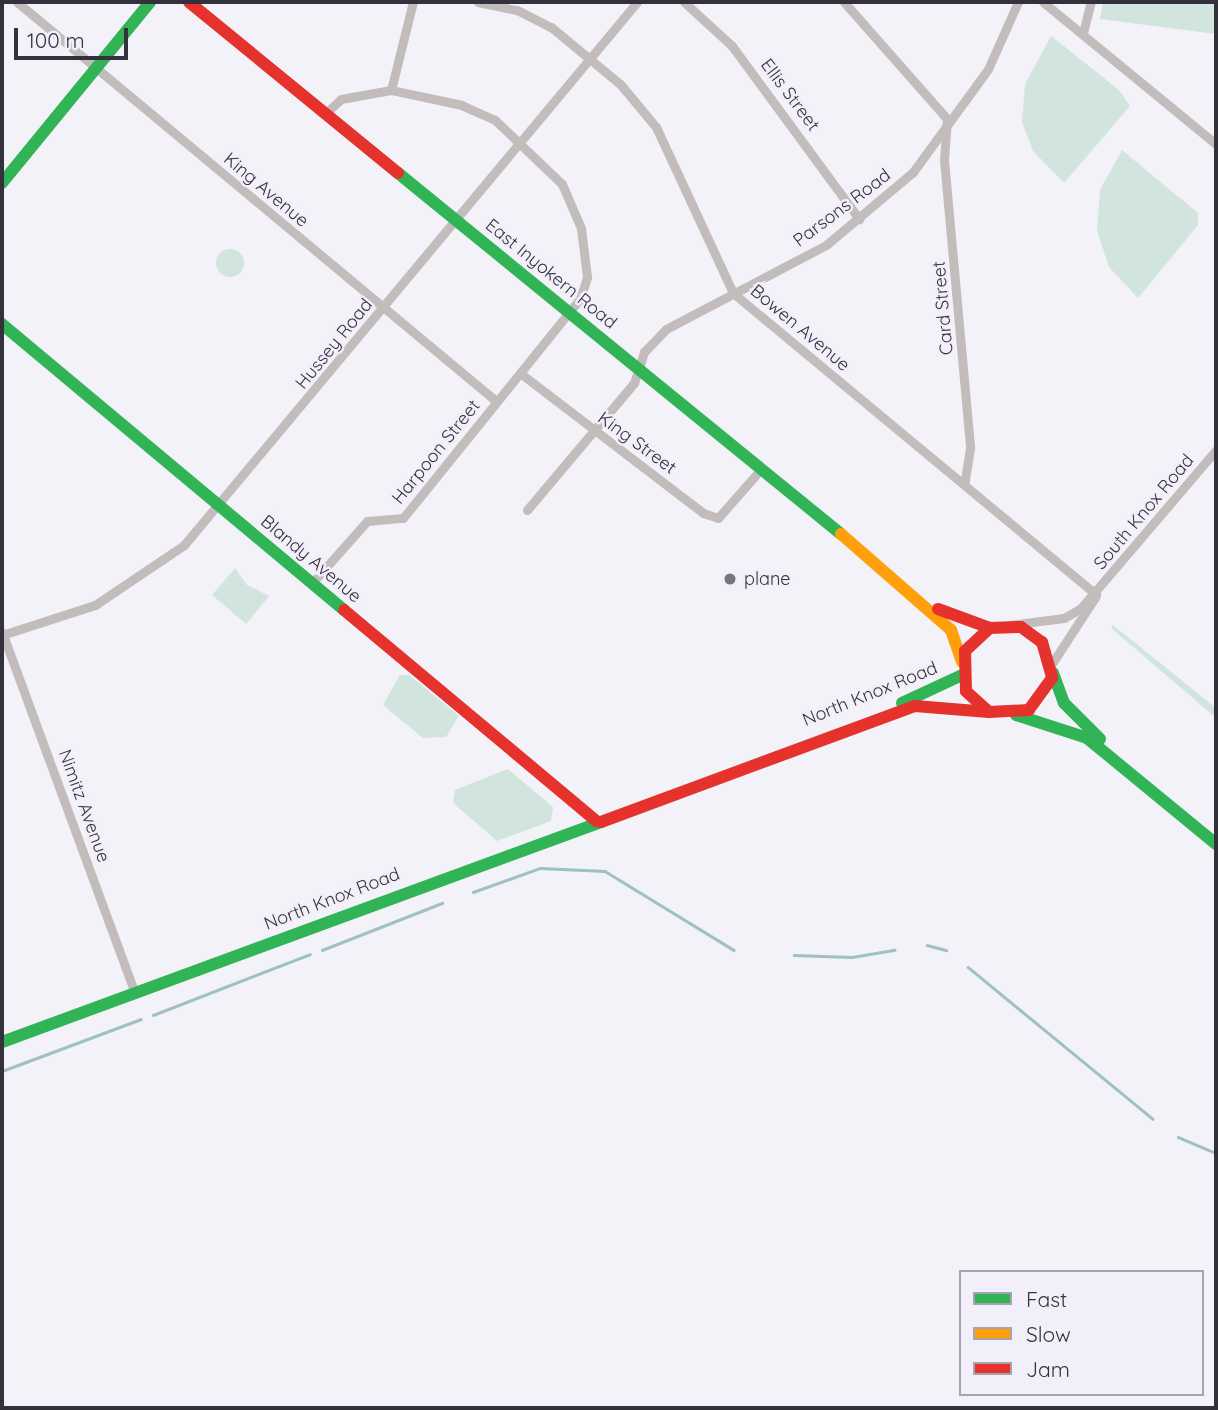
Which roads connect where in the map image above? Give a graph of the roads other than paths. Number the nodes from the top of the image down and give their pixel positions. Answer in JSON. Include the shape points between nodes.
{"nodes":[{"id":1,"x":17,"y":2,"type":"edge"},
{"id":2,"x":150,"y":2,"type":"edge"},
{"id":3,"x":189,"y":2,"type":"edge"},
{"id":4,"x":413,"y":2,"type":"edge"},
{"id":5,"x":478,"y":2,"type":"edge"},
{"id":6,"x":638,"y":2,"type":"edge"},
{"id":7,"x":684,"y":2,"type":"edge"},
{"id":8,"x":844,"y":2,"type":"edge"},
{"id":9,"x":1018,"y":2,"type":"edge"},
{"id":10,"x":1043,"y":2,"type":"edge"},
{"id":11,"x":1091,"y":2,"type":"edge"},
{"id":12,"x":1083,"y":33,"type":"junction"},
{"id":13,"x":590,"y":58,"type":"junction"},
{"id":14,"x":97,"y":69,"type":"junction"},
{"id":15,"x":391,"y":90,"type":"junction"},
{"id":16,"x":326,"y":113,"type":"junction"},
{"id":17,"x":948,"y":128,"type":"junction"},
{"id":18,"x":521,"y":139,"type":"junction"},
{"id":19,"x":1216,"y":144,"type":"edge"},
{"id":20,"x":2,"y":183,"type":"edge"},
{"id":21,"x":859,"y":219,"type":"junction"},
{"id":22,"x":456,"y":220,"type":"junction"},
{"id":23,"x":733,"y":293,"type":"junction"},
{"id":24,"x":383,"y":308,"type":"junction"},
{"id":25,"x":569,"y":312,"type":"junction"},
{"id":26,"x":2,"y":324,"type":"edge"},
{"id":27,"x":640,"y":369,"type":"junction"},
{"id":28,"x":520,"y":373,"type":"junction"},
{"id":29,"x":496,"y":401,"type":"junction"},
{"id":30,"x":593,"y":433,"type":"junction"},
{"id":31,"x":1216,"y":450,"type":"edge"},
{"id":32,"x":761,"y":469,"type":"junction"},
{"id":33,"x":964,"y":484,"type":"junction"},
{"id":34,"x":219,"y":505,"type":"junction"},
{"id":35,"x":527,"y":510,"type":"dead end"},
{"id":36,"x":890,"y":574,"type":"junction"},
{"id":37,"x":312,"y":583,"type":"junction"},
{"id":38,"x":1096,"y":594,"type":"junction"},
{"id":39,"x":1009,"y":625,"type":"junction"},
{"id":40,"x":990,"y":628,"type":"junction"},
{"id":41,"x":2,"y":634,"type":"edge"},
{"id":42,"x":1051,"y":667,"type":"junction"},
{"id":43,"x":962,"y":669,"type":"junction"},
{"id":44,"x":989,"y":712,"type":"junction"},
{"id":45,"x":1016,"y":715,"type":"junction"},
{"id":46,"x":676,"y":792,"type":"junction"},
{"id":47,"x":596,"y":821,"type":"junction"},
{"id":48,"x":1216,"y":834,"type":"edge"},
{"id":49,"x":1216,"y":844,"type":"edge"},
{"id":50,"x":134,"y":991,"type":"junction"},
{"id":51,"x":2,"y":1042,"type":"edge"}],
"edges":[{"from":1,"to":14,"type":"street","name":"King Avenue"},
{"from":2,"to":14,"type":"street"},
{"from":3,"to":16,"type":"street","name":"East Inyokern Road"},
{"from":4,"to":15,"type":"street"},
{"from":5,"to":13,"type":"street","name":"Bowen Avenue","via":[[534,17]]},
{"from":6,"to":13,"type":"street","name":"Hussey Road"},
{"from":7,"to":21,"type":"street","name":"Ellis Street","via":[[733,46]]},
{"from":8,"to":17,"type":"street","via":[[942,109]]},
{"from":9,"to":17,"type":"street","name":"Parsons Road","via":[[988,69]]},
{"from":10,"to":12,"type":"street"},
{"from":11,"to":12,"type":"street"},
{"from":12,"to":19,"type":"street"},
{"from":13,"to":18,"type":"street","name":"Hussey Road"},
{"from":13,"to":23,"type":"street","name":"Bowen Avenue","via":[[647,113]]},
{"from":14,"to":20,"type":"street"},
{"from":14,"to":24,"type":"street","name":"King Avenue"},
{"from":15,"to":16,"type":"street","via":[[341,99]]},
{"from":15,"to":18,"type":"street","name":"Harpoon Street","via":[[462,105]]},
{"from":16,"to":22,"type":"street","name":"East Inyokern Road"},
{"from":17,"to":21,"type":"street","name":"Parsons Road","via":[[913,172]]},
{"from":17,"to":33,"type":"street","name":"Card Street","via":[[944,160],[970,448]]},
{"from":18,"to":22,"type":"street","name":"Hussey Road"},
{"from":18,"to":25,"type":"street","name":"Harpoon Street","via":[[562,184],[581,228],[587,277]]},
{"from":21,"to":23,"type":"street","name":"Parsons Road","via":[[800,260]]},
{"from":22,"to":24,"type":"street","name":"Hussey Road"},
{"from":22,"to":25,"type":"street","name":"East Inyokern Road"},
{"from":23,"to":27,"type":"street","name":"Parsons Road","via":[[666,329],[649,344]]},
{"from":23,"to":33,"type":"street","name":"Bowen Avenue"},
{"from":24,"to":29,"type":"street","name":"King Avenue"},
{"from":24,"to":34,"type":"street","name":"Hussey Road"},
{"from":25,"to":27,"type":"street","name":"East Inyokern Road"},
{"from":25,"to":28,"type":"street","name":"Harpoon Street"},
{"from":26,"to":34,"type":"street","name":"Blandy Avenue"},
{"from":27,"to":30,"type":"street","name":"Parsons Road"},
{"from":27,"to":32,"type":"street","name":"East Inyokern Road"},
{"from":28,"to":29,"type":"street","name":"Harpoon Street"},
{"from":28,"to":30,"type":"street","name":"King Street"},
{"from":29,"to":37,"type":"street","name":"Harpoon Street","via":[[403,518],[367,521]]},
{"from":30,"to":32,"type":"street","name":"King Street","via":[[703,513],[718,518]]},
{"from":30,"to":35,"type":"street","name":"Parsons Road"},
{"from":31,"to":38,"type":"street","name":"South Knox Road"},
{"from":32,"to":36,"type":"street","name":"East Inyokern Road"},
{"from":33,"to":38,"type":"street","name":"Bowen Avenue"},
{"from":34,"to":37,"type":"street","name":"Blandy Avenue"},
{"from":34,"to":41,"type":"street","name":"Hussey Road","via":[[165,562],[121,592],[70,616]]},
{"from":36,"to":40,"type":"street","name":"East Inyokern Road","via":[[944,613]]},
{"from":36,"to":43,"type":"street","name":"East Inyokern Road","via":[[951,630]]},
{"from":37,"to":47,"type":"street","name":"Blandy Avenue"},
{"from":38,"to":39,"type":"street","name":"South Knox Road","via":[[1063,618]]},
{"from":38,"to":42,"type":"street","name":"South Knox Road"},
{"from":39,"to":40,"type":"street"},
{"from":39,"to":42,"type":"street","via":[[1042,642]]},
{"from":40,"to":43,"type":"street","via":[[972,641]]},
{"from":41,"to":50,"type":"street","name":"Nimitz Avenue"},
{"from":42,"to":45,"type":"street","via":[[1039,702]]},
{"from":42,"to":48,"type":"street","via":[[1078,720]]},
{"from":43,"to":44,"type":"street","via":[[975,703]]},
{"from":43,"to":46,"type":"street","name":"North Knox Road"},
{"from":44,"to":45,"type":"street"},
{"from":44,"to":46,"type":"street","name":"North Knox Road","via":[[915,706]]},
{"from":45,"to":49,"type":"street","via":[[1087,738]]},
{"from":46,"to":47,"type":"street","name":"North Knox Road"},
{"from":47,"to":50,"type":"street","name":"North Knox Road"},
{"from":50,"to":51,"type":"street","name":"North Knox Road"}]}
